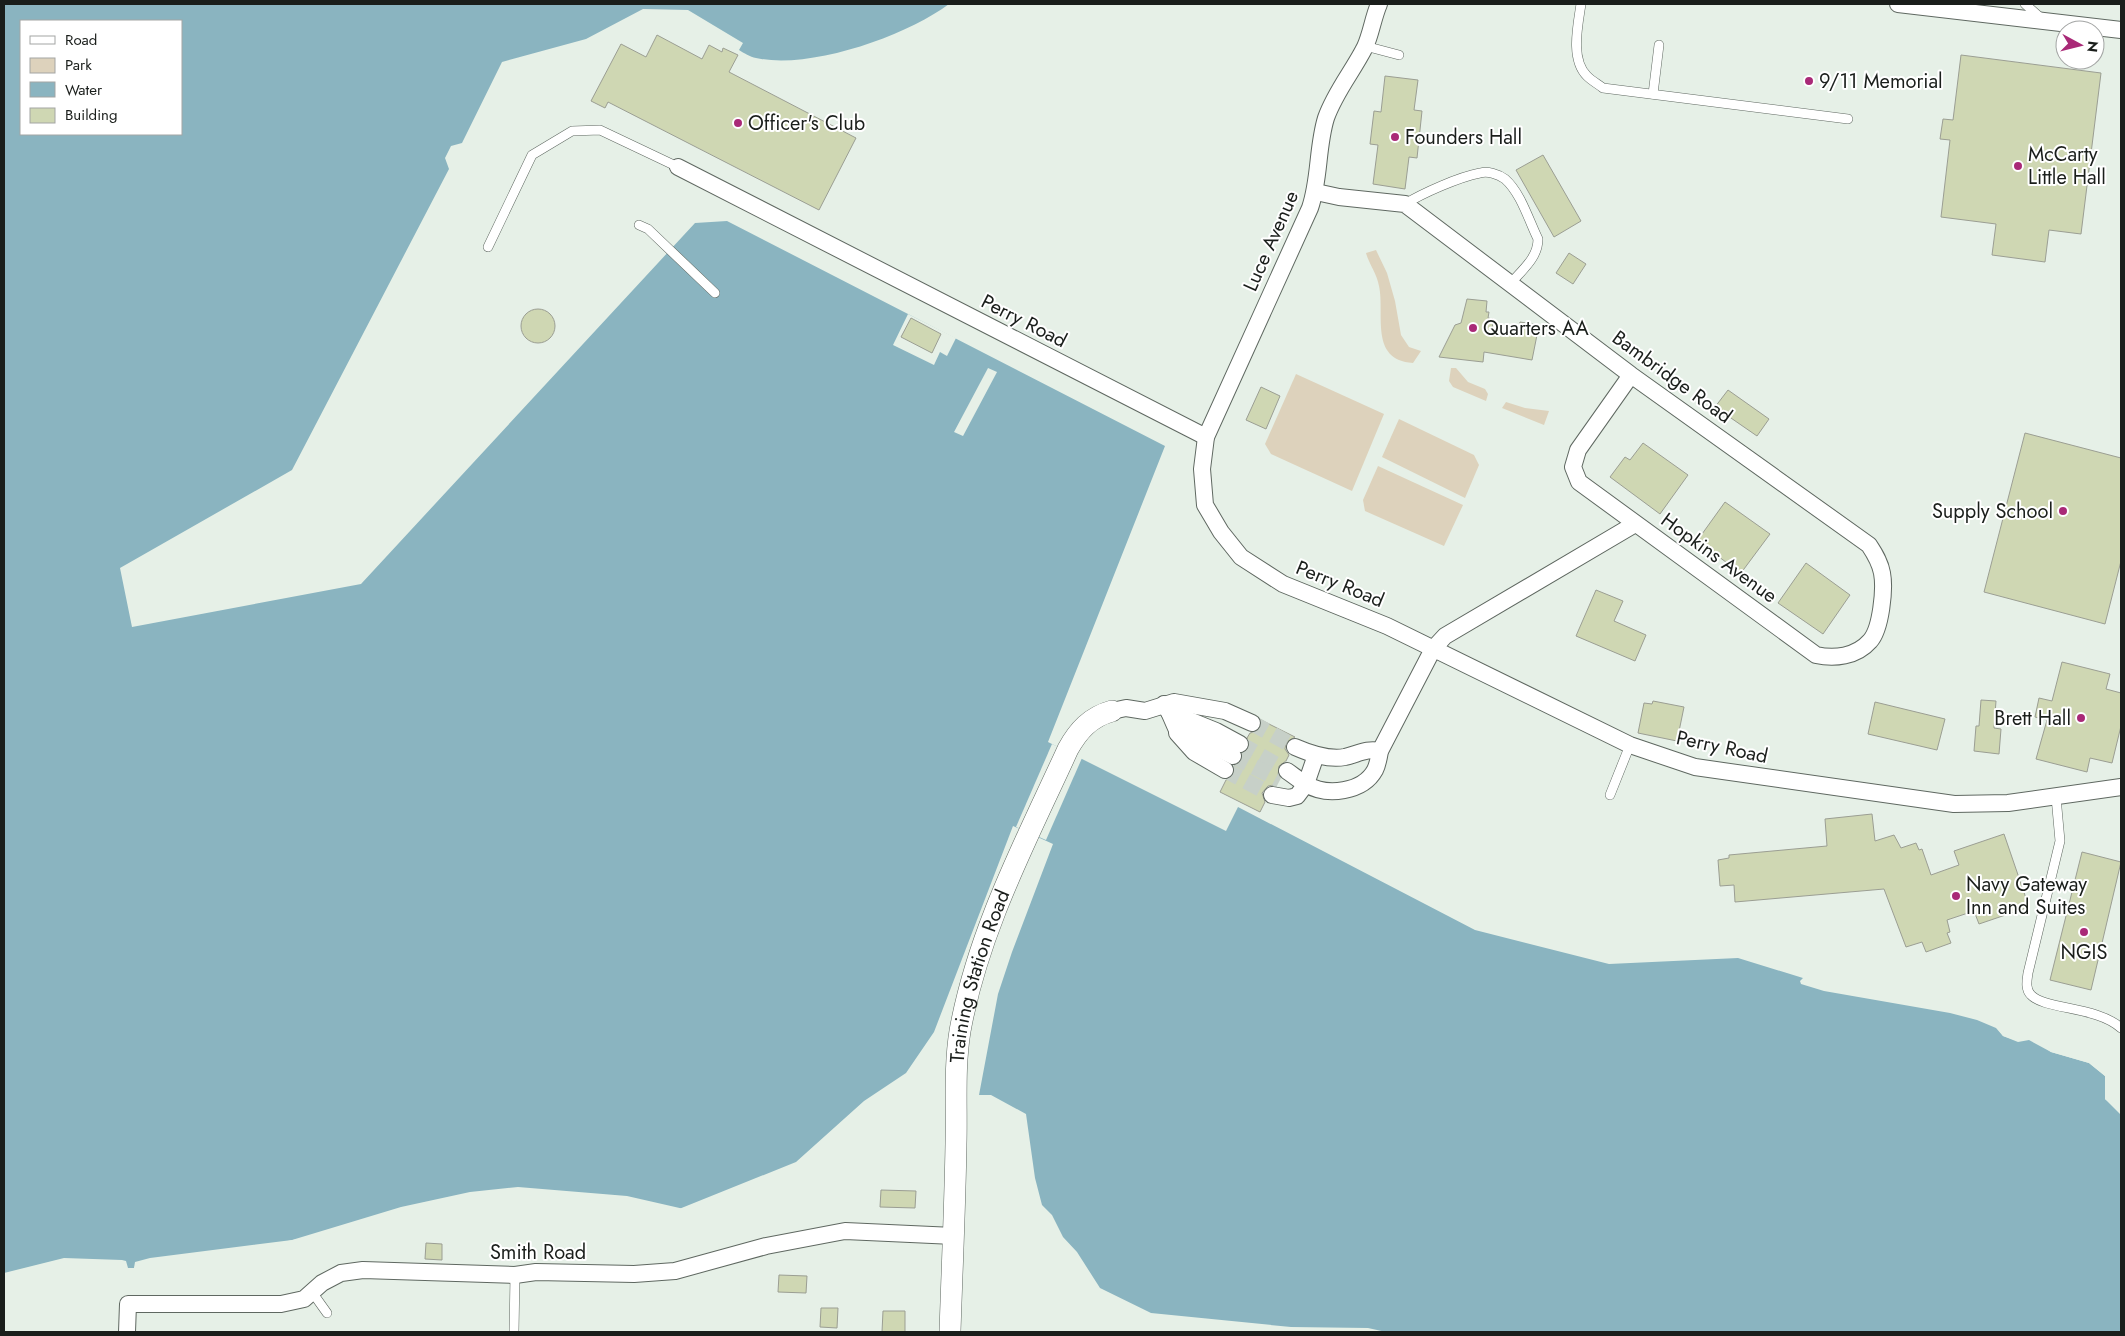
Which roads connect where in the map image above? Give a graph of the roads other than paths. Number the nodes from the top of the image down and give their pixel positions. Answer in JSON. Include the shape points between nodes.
{"nodes":[{"id":1,"x":1379,"y":4,"type":"edge"},
{"id":2,"x":1581,"y":4,"type":"edge"},
{"id":3,"x":1898,"y":4,"type":"edge"},
{"id":4,"x":2026,"y":4,"type":"edge"},
{"id":5,"x":2044,"y":21,"type":"junction"},
{"id":6,"x":2121,"y":30,"type":"edge"},
{"id":7,"x":1659,"y":45,"type":"dead end"},
{"id":8,"x":1365,"y":46,"type":"junction"},
{"id":9,"x":1399,"y":55,"type":"dead end"},
{"id":10,"x":1653,"y":94,"type":"junction"},
{"id":11,"x":1848,"y":119,"type":"dead end"},
{"id":12,"x":678,"y":167,"type":"joint"},
{"id":13,"x":1316,"y":192,"type":"junction"},
{"id":14,"x":1405,"y":204,"type":"junction"},
{"id":15,"x":639,"y":225,"type":"dead end"},
{"id":16,"x":488,"y":247,"type":"dead end"},
{"id":17,"x":1510,"y":284,"type":"junction"},
{"id":18,"x":715,"y":293,"type":"dead end"},
{"id":19,"x":1631,"y":375,"type":"junction"},
{"id":20,"x":1206,"y":437,"type":"junction"},
{"id":21,"x":1636,"y":524,"type":"junction"},
{"id":22,"x":1869,"y":545,"type":"joint"},
{"id":23,"x":1433,"y":649,"type":"junction"},
{"id":24,"x":1167,"y":708,"type":"junction"},
{"id":25,"x":1112,"y":711,"type":"joint"},
{"id":26,"x":1630,"y":745,"type":"junction"},
{"id":27,"x":1295,"y":747,"type":"tunnel mouth"},
{"id":28,"x":1380,"y":751,"type":"junction"},
{"id":29,"x":1232,"y":752,"type":"junction"},
{"id":30,"x":1316,"y":755,"type":"junction"},
{"id":31,"x":1284,"y":776,"type":"tunnel mouth"},
{"id":32,"x":1306,"y":784,"type":"junction"},
{"id":33,"x":2121,"y":787,"type":"edge"},
{"id":34,"x":1272,"y":795,"type":"tunnel mouth"},
{"id":35,"x":1610,"y":795,"type":"dead end"},
{"id":36,"x":2056,"y":797,"type":"junction"},
{"id":37,"x":2121,"y":1028,"type":"edge"},
{"id":38,"x":954,"y":1236,"type":"junction"},
{"id":39,"x":515,"y":1274,"type":"junction"},
{"id":40,"x":312,"y":1292,"type":"junction"},
{"id":41,"x":327,"y":1313,"type":"dead end"},
{"id":42,"x":127,"y":1332,"type":"edge"},
{"id":43,"x":514,"y":1332,"type":"edge"},
{"id":44,"x":950,"y":1332,"type":"edge"}],
"edges":[{"from":1,"to":8,"type":"street","name":"Luce Avenue"},
{"from":2,"to":10,"type":"lane","via":[[1577,34],[1579,63],[1587,76],[1603,88]]},
{"from":3,"to":5,"type":"street"},
{"from":4,"to":5,"type":"lane"},
{"from":5,"to":6,"type":"street"},
{"from":7,"to":10,"type":"lane"},
{"from":8,"to":9,"type":"lane"},
{"from":8,"to":13,"type":"street","name":"Luce Avenue","via":[[1327,117]]},
{"from":10,"to":11,"type":"lane"},
{"from":12,"to":16,"type":"lane","via":[[600,130],[572,131],[532,155]]},
{"from":12,"to":20,"type":"street","name":"Perry Road"},
{"from":13,"to":14,"type":"street","via":[[1339,198]]},
{"from":13,"to":20,"type":"street","name":"Luce Avenue"},
{"from":14,"to":17,"type":"street","name":"Bambridge Road"},
{"from":14,"to":17,"type":"lane","via":[[1480,172],[1504,178],[1513,188],[1538,239],[1538,248],[1532,258]]},
{"from":15,"to":18,"type":"lane","via":[[648,229]]},
{"from":17,"to":19,"type":"street","name":"Bambridge Road"},
{"from":19,"to":21,"type":"street","via":[[1578,450],[1573,467],[1579,482]]},
{"from":19,"to":22,"type":"street","name":"Bambridge Road"},
{"from":20,"to":23,"type":"street","name":"Perry Road","via":[[1202,469],[1205,505],[1241,557],[1284,584],[1362,615]]},
{"from":21,"to":22,"type":"street","name":"Hopkins Avenue","via":[[1816,655],[1832,659],[1845,656],[1870,641],[1881,616],[1883,576]]},
{"from":21,"to":23,"type":"street","name":"Hopkins Avenue","via":[[1445,636]]},
{"from":23,"to":26,"type":"street","name":"Perry Road"},
{"from":23,"to":28,"type":"street"},
{"from":24,"to":25,"type":"street","name":"Training Station Road"},
{"from":24,"to":29,"type":"street"},
{"from":24,"to":29,"type":"street","via":[[1176,728]]},
{"from":24,"to":29,"type":"street","name":"Training Station Road","via":[[1174,702],[1202,706],[1245,720]]},
{"from":25,"to":38,"type":"street","name":"Training Station Road","via":[[1090,720],[1068,750],[984,938],[960,1033]]},
{"from":26,"to":35,"type":"lane"},
{"from":26,"to":36,"type":"street","name":"Perry Road","via":[[1694,767],[1954,804],[2008,803]]},
{"from":27,"to":30,"type":"street"},
{"from":28,"to":30,"type":"street","via":[[1371,749],[1345,757]]},
{"from":28,"to":32,"type":"street","via":[[1376,768],[1358,785],[1329,791]]},
{"from":30,"to":32,"type":"street"},
{"from":31,"to":32,"type":"street"},
{"from":32,"to":34,"type":"street","via":[[1298,796]]},
{"from":33,"to":36,"type":"street","name":"Perry Road"},
{"from":36,"to":37,"type":"lane","via":[[2060,841],[2027,988],[2030,995],[2039,1001],[2098,1014]]},
{"from":38,"to":39,"type":"street","name":"Smith Road","via":[[845,1231],[766,1246],[675,1270],[634,1274]]},
{"from":38,"to":44,"type":"street","name":"Training Station Road"},
{"from":39,"to":40,"type":"street","name":"Smith Road","via":[[363,1270],[341,1273]]},
{"from":39,"to":43,"type":"lane"},
{"from":40,"to":41,"type":"lane"},
{"from":40,"to":42,"type":"street","name":"Smith Road","via":[[304,1299],[281,1304],[128,1304]]}]}
